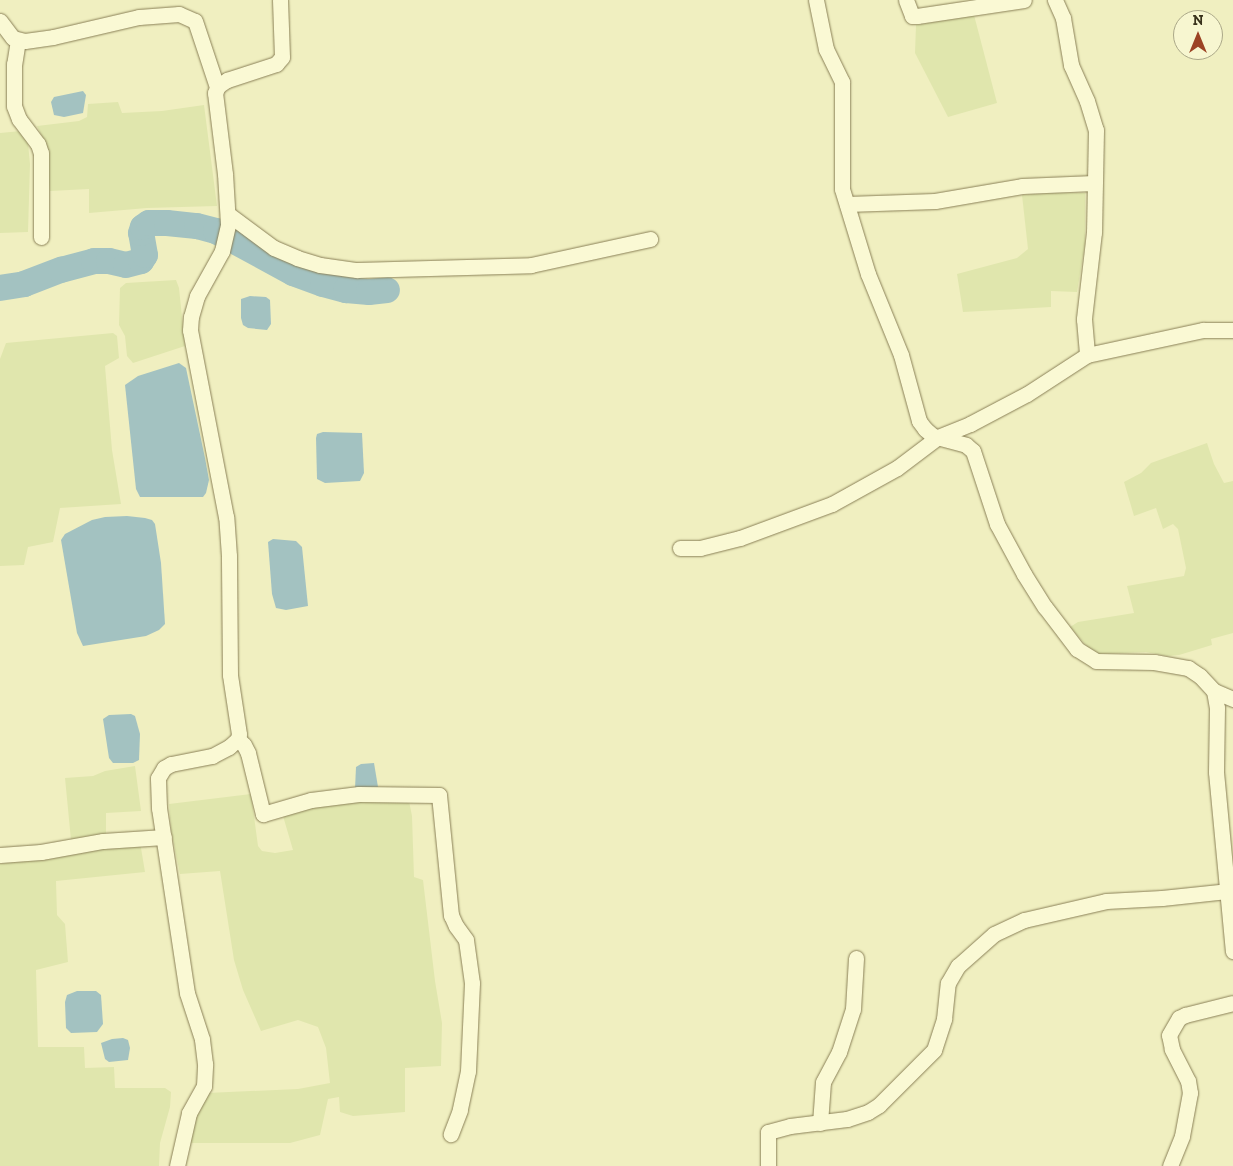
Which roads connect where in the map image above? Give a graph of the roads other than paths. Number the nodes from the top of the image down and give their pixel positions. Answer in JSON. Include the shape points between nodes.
{"nodes":[{"id":1,"x":280,"y":0,"type":"edge"},
{"id":2,"x":816,"y":0,"type":"edge"},
{"id":3,"x":906,"y":0,"type":"edge"},
{"id":4,"x":1024,"y":0,"type":"edge"},
{"id":5,"x":1056,"y":0,"type":"edge"},
{"id":6,"x":0,"y":21,"type":"edge"},
{"id":7,"x":18,"y":40,"type":"junction"},
{"id":8,"x":217,"y":87,"type":"junction"},
{"id":9,"x":1094,"y":183,"type":"junction"},
{"id":10,"x":847,"y":204,"type":"junction"},
{"id":11,"x":228,"y":219,"type":"junction"},
{"id":12,"x":41,"y":237,"type":"dead end"},
{"id":13,"x":650,"y":239,"type":"dead end"},
{"id":14,"x":1233,"y":330,"type":"edge"},
{"id":15,"x":1087,"y":355,"type":"junction"},
{"id":16,"x":938,"y":437,"type":"junction"},
{"id":17,"x":680,"y":548,"type":"dead end"},
{"id":18,"x":1214,"y":691,"type":"junction"},
{"id":19,"x":1233,"y":699,"type":"edge"},
{"id":20,"x":238,"y":739,"type":"junction"},
{"id":21,"x":164,"y":837,"type":"junction"},
{"id":22,"x":0,"y":855,"type":"edge"},
{"id":23,"x":1227,"y":891,"type":"junction"},
{"id":24,"x":1233,"y":951,"type":"edge"},
{"id":25,"x":856,"y":958,"type":"dead end"},
{"id":26,"x":1233,"y":1003,"type":"edge"},
{"id":27,"x":820,"y":1123,"type":"junction"},
{"id":28,"x":451,"y":1134,"type":"dead end"},
{"id":29,"x":177,"y":1166,"type":"edge"},
{"id":30,"x":768,"y":1166,"type":"edge"},
{"id":31,"x":1170,"y":1166,"type":"edge"}],
"edges":[{"from":1,"to":8,"type":"street","via":[[282,57],[276,64],[227,80]]},
{"from":2,"to":10,"type":"street","via":[[826,49],[842,82],[842,189]]},
{"from":3,"to":4,"type":"street","via":[[912,16],[917,16]]},
{"from":5,"to":9,"type":"street","via":[[1066,30],[1071,65],[1096,130]]},
{"from":6,"to":7,"type":"street","via":[[6,31]]},
{"from":7,"to":8,"type":"street","via":[[53,37],[139,17],[178,14],[195,21]]},
{"from":7,"to":12,"type":"street","via":[[14,64],[14,106],[41,153]]},
{"from":8,"to":11,"type":"street","via":[[214,93]]},
{"from":9,"to":10,"type":"street","via":[[1022,186],[935,201]]},
{"from":9,"to":15,"type":"street","via":[[1094,232],[1084,319]]},
{"from":10,"to":16,"type":"street","via":[[868,274],[901,355],[919,421]]},
{"from":11,"to":13,"type":"street","via":[[274,248],[297,258],[357,270],[531,264]]},
{"from":11,"to":20,"type":"street","via":[[222,250],[193,307],[190,330],[227,525],[230,675]]},
{"from":14,"to":15,"type":"street","via":[[1203,330]]},
{"from":15,"to":16,"type":"street","via":[[1027,394]]},
{"from":16,"to":17,"type":"street","via":[[897,468],[832,504],[740,538],[700,548]]},
{"from":16,"to":18,"type":"street","via":[[966,445],[973,451],[997,524],[1045,607],[1077,649],[1096,661],[1154,662],[1188,668]]},
{"from":18,"to":19,"type":"street"},
{"from":18,"to":23,"type":"street","via":[[1217,708],[1216,772]]},
{"from":20,"to":21,"type":"street","via":[[212,756],[164,768],[157,788]]},
{"from":20,"to":28,"type":"street","via":[[248,753],[263,814],[311,800],[358,794],[439,795],[451,916],[466,940],[472,983],[468,1071]]},
{"from":21,"to":22,"type":"street","via":[[103,841],[41,852]]},
{"from":21,"to":29,"type":"street","via":[[187,993],[202,1039],[206,1064],[204,1086],[189,1113]]},
{"from":23,"to":24,"type":"street"},
{"from":23,"to":27,"type":"street","via":[[1106,901],[1024,920],[994,934],[958,966],[948,984],[944,1019],[934,1050],[879,1105],[847,1119]]},
{"from":25,"to":27,"type":"street","via":[[853,1009],[845,1037],[823,1082]]},
{"from":26,"to":31,"type":"street","via":[[1185,1015],[1179,1018],[1169,1035],[1190,1092],[1182,1136]]},
{"from":27,"to":30,"type":"street","via":[[768,1132]]}]}
